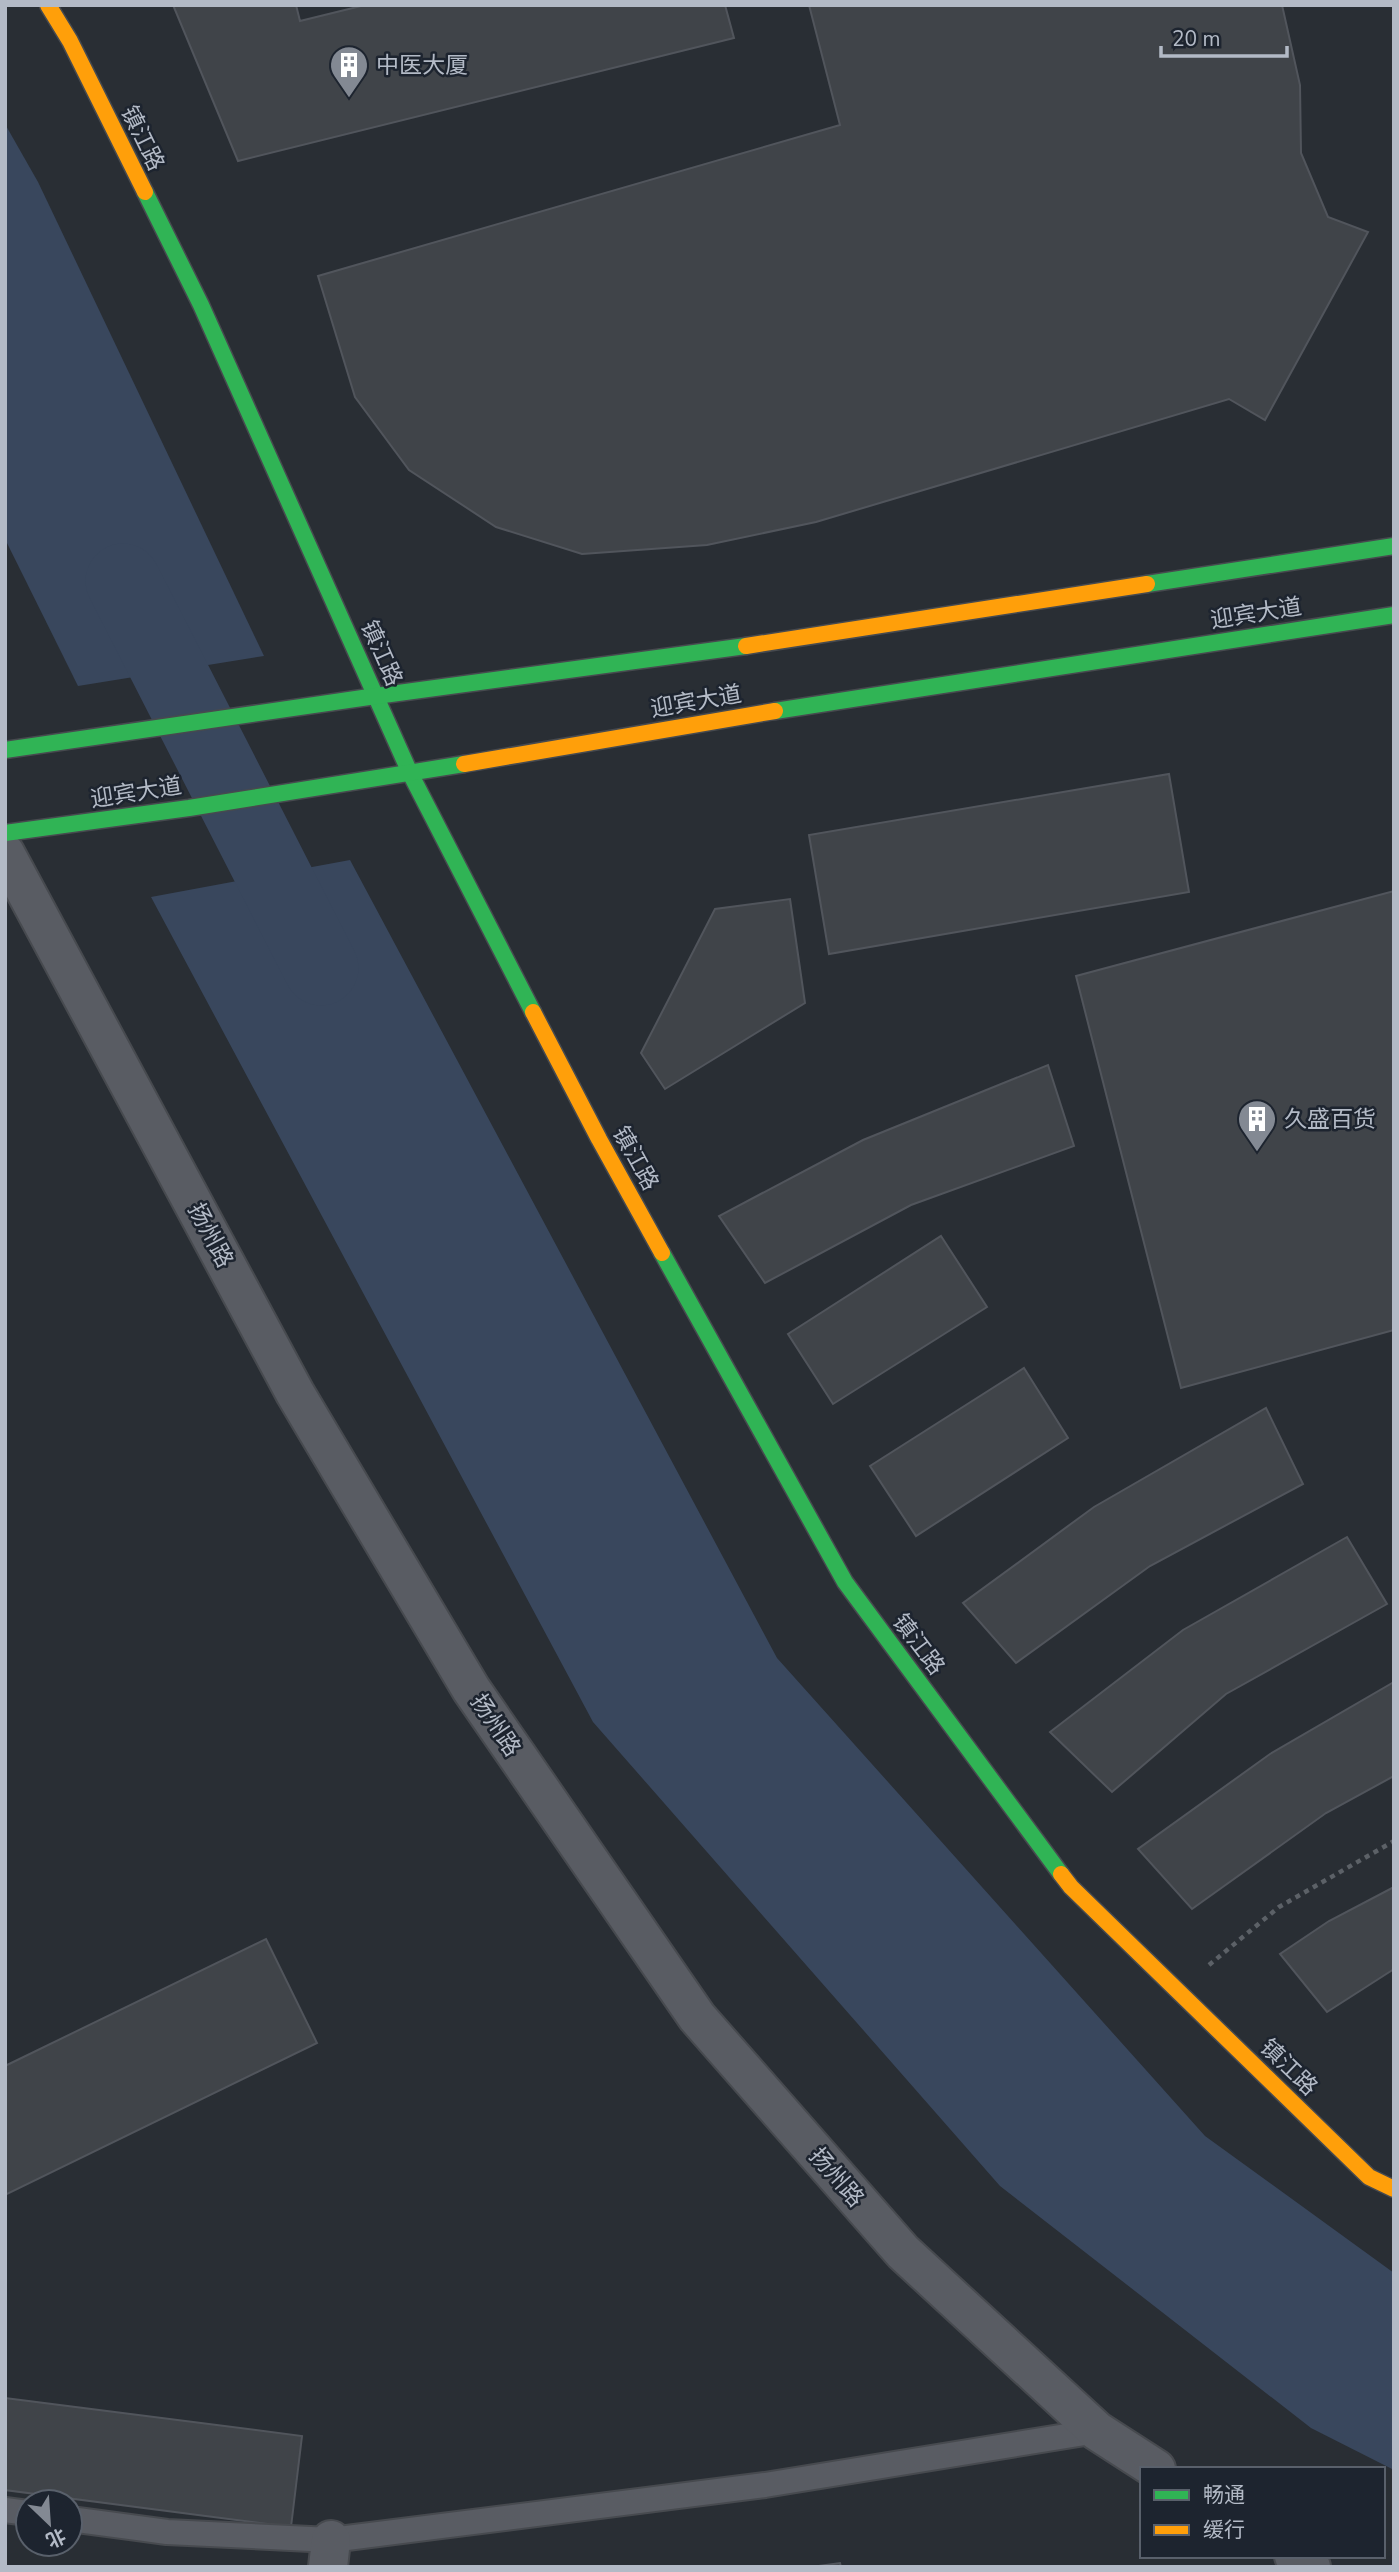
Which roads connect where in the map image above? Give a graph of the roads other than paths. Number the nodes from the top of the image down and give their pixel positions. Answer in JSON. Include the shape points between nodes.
{"nodes":[{"id":1,"x":48,"y":5,"type":"edge"},
{"id":2,"x":1394,"y":546,"type":"edge"},
{"id":3,"x":1394,"y":615,"type":"edge"},
{"id":4,"x":376,"y":696,"type":"junction"},
{"id":5,"x":5,"y":750,"type":"edge"},
{"id":6,"x":410,"y":773,"type":"junction"},
{"id":7,"x":5,"y":833,"type":"edge"},
{"id":8,"x":5,"y":853,"type":"edge"},
{"id":9,"x":1394,"y":2189,"type":"edge"},
{"id":10,"x":1097,"y":2431,"type":"junction"},
{"id":11,"x":1153,"y":2467,"type":"edge"},
{"id":12,"x":84,"y":2521,"type":"edge"},
{"id":13,"x":330,"y":2553,"type":"edge"}],
"edges":[{"from":1,"to":4,"type":"main road","name":"镇江路","via":[[201,305]]},
{"from":2,"to":4,"type":"main road","name":"迎宾大道","via":[[739,647]]},
{"from":3,"to":6,"type":"main road","name":"迎宾大道","via":[[755,714]]},
{"from":4,"to":5,"type":"main road","name":"迎宾大道"},
{"from":4,"to":6,"type":"main road","name":"镇江路"},
{"from":6,"to":7,"type":"main road","name":"迎宾大道"},
{"from":6,"to":9,"type":"main road","name":"镇江路","via":[[599,1139],[845,1582],[1071,1887],[1369,2177]]},
{"from":8,"to":10,"type":"street","name":"扬州路","via":[[295,1392],[471,1689],[689,2006],[903,2252]]},
{"from":10,"to":11,"type":"street","name":"扬州路"},
{"from":10,"to":13,"type":"lane"},
{"from":12,"to":13,"type":"lane"}]}
